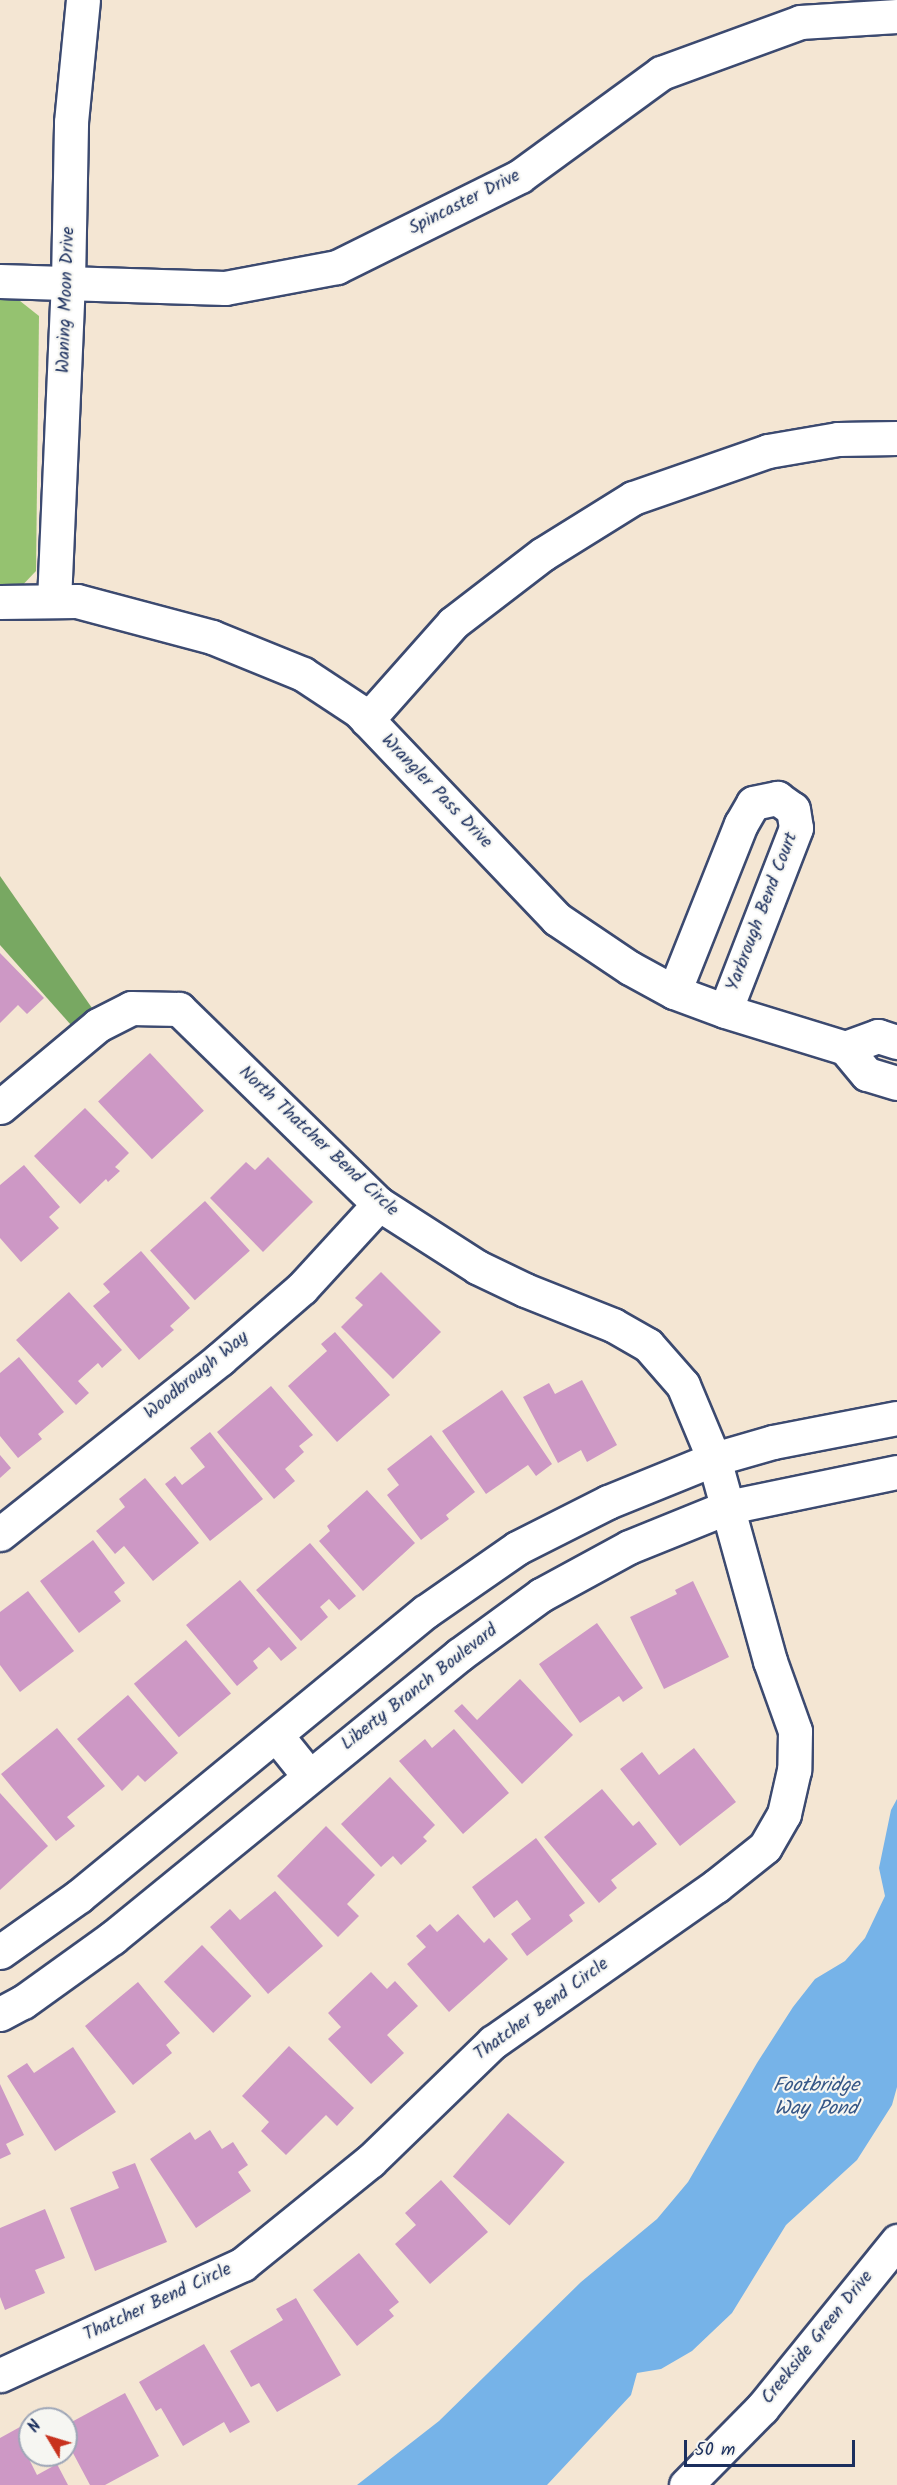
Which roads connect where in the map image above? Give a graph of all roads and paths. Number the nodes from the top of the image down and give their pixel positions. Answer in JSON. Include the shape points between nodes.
{"nodes":[{"id":1,"x":83,"y":0,"type":"edge"},
{"id":2,"x":897,"y":16,"type":"edge"},
{"id":3,"x":0,"y":281,"type":"edge"},
{"id":4,"x":68,"y":282,"type":"junction"},
{"id":5,"x":897,"y":438,"type":"edge"},
{"id":6,"x":54,"y":601,"type":"junction"},
{"id":7,"x":0,"y":602,"type":"edge"},
{"id":8,"x":367,"y":720,"type":"junction"},
{"id":9,"x":674,"y":992,"type":"junction"},
{"id":10,"x":725,"y":1011,"type":"junction"},
{"id":11,"x":897,"y":1042,"type":"edge"},
{"id":12,"x":846,"y":1048,"type":"junction"},
{"id":13,"x":897,"y":1083,"type":"edge"},
{"id":14,"x":0,"y":1107,"type":"edge"},
{"id":15,"x":379,"y":1204,"type":"junction"},
{"id":16,"x":897,"y":1419,"type":"edge"},
{"id":17,"x":897,"y":1472,"type":"edge"},
{"id":18,"x":721,"y":1483,"type":"junction"},
{"id":19,"x":0,"y":1534,"type":"edge"},
{"id":20,"x":276,"y":1735,"type":"junction"},
{"id":21,"x":309,"y":1776,"type":"junction"},
{"id":22,"x":0,"y":1952,"type":"edge"},
{"id":23,"x":0,"y":2014,"type":"edge"},
{"id":24,"x":897,"y":2241,"type":"edge"},
{"id":25,"x":0,"y":2375,"type":"edge"},
{"id":26,"x":686,"y":2485,"type":"edge"}],
"edges":[{"from":1,"to":4,"type":"street","name":"Waning Moon Drive","via":[[71,122]]},
{"from":2,"to":4,"type":"street","name":"Spincaster Drive","via":[[800,22],[661,73],[520,176],[337,267],[225,288]]},
{"from":3,"to":4,"type":"street","name":"Spincaster Drive"},
{"from":4,"to":6,"type":"street","name":"Waning Moon Drive"},
{"from":5,"to":8,"type":"street","via":[[838,439],[768,451],[633,498],[543,554],[453,623]]},
{"from":6,"to":7,"type":"street","name":"Wrangler Pass Drive"},
{"from":6,"to":8,"type":"street","name":"Wrangler Pass Drive","via":[[77,601],[212,637],[303,674]]},
{"from":8,"to":9,"type":"street","name":"Wrangler Pass Drive","via":[[557,920]]},
{"from":9,"to":10,"type":"street","name":"Wrangler Pass Drive"},
{"from":9,"to":10,"type":"street","name":"Yarbrough Bend Court","via":[[741,824],[753,803],[777,798],[793,809],[796,828]]},
{"from":10,"to":12,"type":"street","name":"Wrangler Pass Drive"},
{"from":11,"to":12,"type":"street","via":[[878,1036]]},
{"from":12,"to":13,"type":"street","via":[[867,1074]]},
{"from":14,"to":15,"type":"street","name":"North Thatcher Bend Circle","via":[[98,1025],[131,1008],[179,1009]]},
{"from":15,"to":18,"type":"street","name":"North Thatcher Bend Circle","via":[[477,1268],[613,1325],[648,1345],[683,1385]]},
{"from":15,"to":19,"type":"street","name":"Woodbrough Way","via":[[286,1302]]},
{"from":16,"to":18,"type":"street","name":"Liberty Branch Boulevard","via":[[773,1442]]},
{"from":17,"to":18,"type":"street","name":"Liberty Branch Boulevard"},
{"from":18,"to":20,"type":"street","name":"Liberty Branch Boulevard","via":[[608,1502],[517,1548],[425,1612]]},
{"from":18,"to":21,"type":"street","name":"Liberty Branch Boulevard","via":[[629,1547],[542,1595],[459,1655]]},
{"from":18,"to":25,"type":"street","name":"Thatcher Bend Circle","via":[[770,1661],[795,1731],[794,1770],[784,1814],[765,1847],[716,1886],[493,2042],[369,2161],[243,2264]]},
{"from":20,"to":21,"type":"street"},
{"from":20,"to":22,"type":"street","name":"Liberty Branch Boulevard","via":[[79,1896]]},
{"from":21,"to":23,"type":"street","name":"Liberty Branch Boulevard","via":[[112,1938]]},
{"from":24,"to":26,"type":"street","name":"Creekside Green Drive","via":[[762,2408]]}]}
